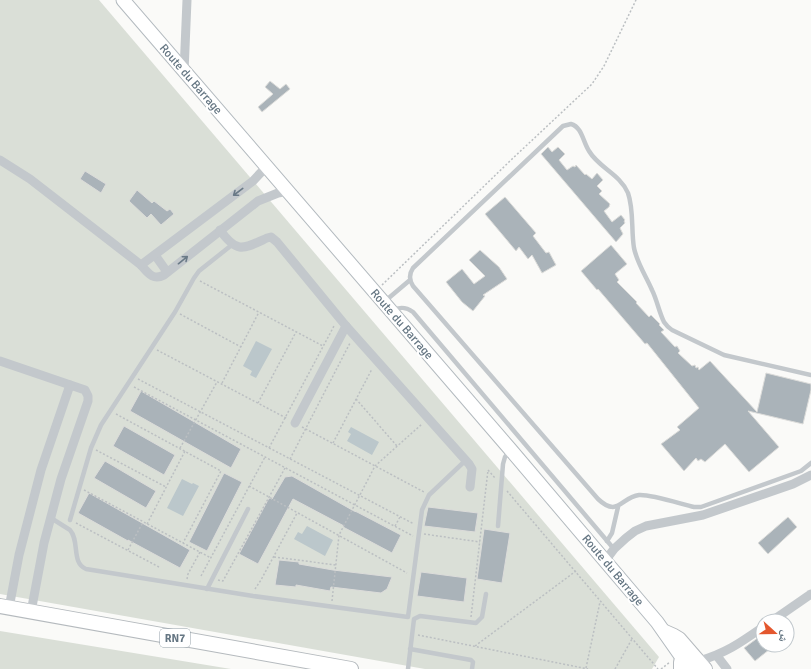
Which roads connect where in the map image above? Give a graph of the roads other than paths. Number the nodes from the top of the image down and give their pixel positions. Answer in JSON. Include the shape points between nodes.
{"nodes":[{"id":1,"x":123,"y":0,"type":"edge"},
{"id":2,"x":187,"y":0,"type":"edge"},
{"id":3,"x":184,"y":72,"type":"junction"},
{"id":4,"x":0,"y":160,"type":"edge"},
{"id":5,"x":267,"y":166,"type":"junction"},
{"id":6,"x":288,"y":191,"type":"junction"},
{"id":7,"x":220,"y":230,"type":"junction"},
{"id":8,"x":233,"y":244,"type":"junction"},
{"id":9,"x":154,"y":255,"type":"junction"},
{"id":10,"x":141,"y":265,"type":"junction"},
{"id":11,"x":167,"y":272,"type":"junction"},
{"id":12,"x":410,"y":280,"type":"junction"},
{"id":13,"x":387,"y":307,"type":"junction"},
{"id":14,"x":346,"y":326,"type":"junction"},
{"id":15,"x":0,"y":361,"type":"edge"},
{"id":16,"x":811,"y":375,"type":"edge"},
{"id":17,"x":70,"y":385,"type":"junction"},
{"id":18,"x":295,"y":423,"type":"dead end"},
{"id":19,"x":510,"y":449,"type":"junction"},
{"id":20,"x":466,"y":460,"type":"junction"},
{"id":21,"x":811,"y":463,"type":"edge"},
{"id":22,"x":811,"y":476,"type":"edge"},
{"id":23,"x":470,"y":487,"type":"dead end"},
{"id":24,"x":618,"y":506,"type":"junction"},
{"id":25,"x":248,"y":509,"type":"dead end"},
{"id":26,"x":50,"y":518,"type":"junction"},
{"id":27,"x":70,"y":520,"type":"road end"},
{"id":28,"x":498,"y":526,"type":"dead end"},
{"id":29,"x":607,"y":541,"type":"junction"},
{"id":30,"x":614,"y":549,"type":"junction"},
{"id":31,"x":605,"y":561,"type":"junction"},
{"id":32,"x":207,"y":589,"type":"junction"},
{"id":33,"x":486,"y":594,"type":"dead end"},
{"id":34,"x":811,"y":594,"type":"edge"},
{"id":35,"x":4,"y":607,"type":"edge"},
{"id":36,"x":31,"y":612,"type":"junction"},
{"id":37,"x":784,"y":613,"type":"edge"},
{"id":38,"x":665,"y":632,"type":"junction"},
{"id":39,"x":755,"y":633,"type":"edge"},
{"id":40,"x":410,"y":649,"type":"junction"},
{"id":41,"x":717,"y":656,"type":"junction"},
{"id":42,"x":688,"y":664,"type":"edge"},
{"id":43,"x":351,"y":669,"type":"edge"},
{"id":44,"x":408,"y":669,"type":"edge"},
{"id":45,"x":472,"y":669,"type":"edge"},
{"id":46,"x":727,"y":669,"type":"edge"}],
"edges":[{"from":1,"to":3,"type":"main road","name":"Route du Barrage"},
{"from":2,"to":3,"type":"street"},
{"from":3,"to":5,"type":"main road","name":"Route du Barrage"},
{"from":4,"to":10,"type":"street","via":[[30,179]]},
{"from":5,"to":6,"type":"main road","name":"Route du Barrage"},
{"from":5,"to":9,"type":"street","one_way":true,"via":[[253,181]]},
{"from":6,"to":7,"type":"street","via":[[258,201]]},
{"from":6,"to":13,"type":"main road","name":"Route du Barrage"},
{"from":7,"to":8,"type":"street"},
{"from":11,"to":7,"type":"street","one_way":true},
{"from":8,"to":14,"type":"street","via":[[245,248],[267,238],[274,239]]},
{"from":8,"to":27,"type":"lane","via":[[199,271],[97,432]]},
{"from":9,"to":10,"type":"street"},
{"from":9,"to":11,"type":"street"},
{"from":10,"to":11,"type":"street","via":[[154,278],[159,278]]},
{"from":12,"to":13,"type":"lane"},
{"from":12,"to":16,"type":"lane","via":[[413,268],[563,126],[571,124],[578,128],[593,157],[618,178],[625,188],[630,200],[636,256],[667,326],[724,355]]},
{"from":12,"to":24,"type":"lane","via":[[412,286],[598,499],[613,507]]},
{"from":13,"to":19,"type":"main road","name":"Route du Barrage"},
{"from":13,"to":29,"type":"lane","via":[[402,307],[413,312]]},
{"from":14,"to":18,"type":"street"},
{"from":14,"to":20,"type":"street"},
{"from":15,"to":17,"type":"street"},
{"from":17,"to":26,"type":"street","via":[[85,390],[88,401]]},
{"from":17,"to":35,"type":"street","via":[[41,470]]},
{"from":19,"to":28,"type":"lane","via":[[504,460]]},
{"from":19,"to":31,"type":"main road","name":"Route du Barrage"},
{"from":20,"to":23,"type":"street","via":[[472,469]]},
{"from":20,"to":32,"type":"lane","via":[[429,495],[422,510],[408,617]]},
{"from":21,"to":24,"type":"lane","via":[[802,471],[705,506],[694,507],[640,495]]},
{"from":22,"to":30,"type":"street","via":[[703,514],[646,526],[635,531]]},
{"from":24,"to":29,"type":"lane","via":[[612,533]]},
{"from":25,"to":32,"type":"lane"},
{"from":26,"to":32,"type":"lane","via":[[73,533],[77,558],[83,567]]},
{"from":26,"to":36,"type":"street"},
{"from":29,"to":30,"type":"lane"},
{"from":30,"to":31,"type":"street"},
{"from":31,"to":38,"type":"main road","name":"Route du Barrage"},
{"from":33,"to":40,"type":"lane","via":[[482,617],[478,622],[420,616],[414,619]]},
{"from":34,"to":37,"type":"street"},
{"from":35,"to":36,"type":"main road","number":"RN7"},
{"from":36,"to":43,"type":"main road","number":"RN7"},
{"from":38,"to":42,"type":"main road","name":"Route du Barrage"},
{"from":38,"to":42,"type":"main road","via":[[674,636]]},
{"from":39,"to":41,"type":"street"},
{"from":40,"to":44,"type":"lane"},
{"from":40,"to":45,"type":"lane","via":[[471,660]]},
{"from":41,"to":42,"type":"street"},
{"from":41,"to":46,"type":"street"}]}
